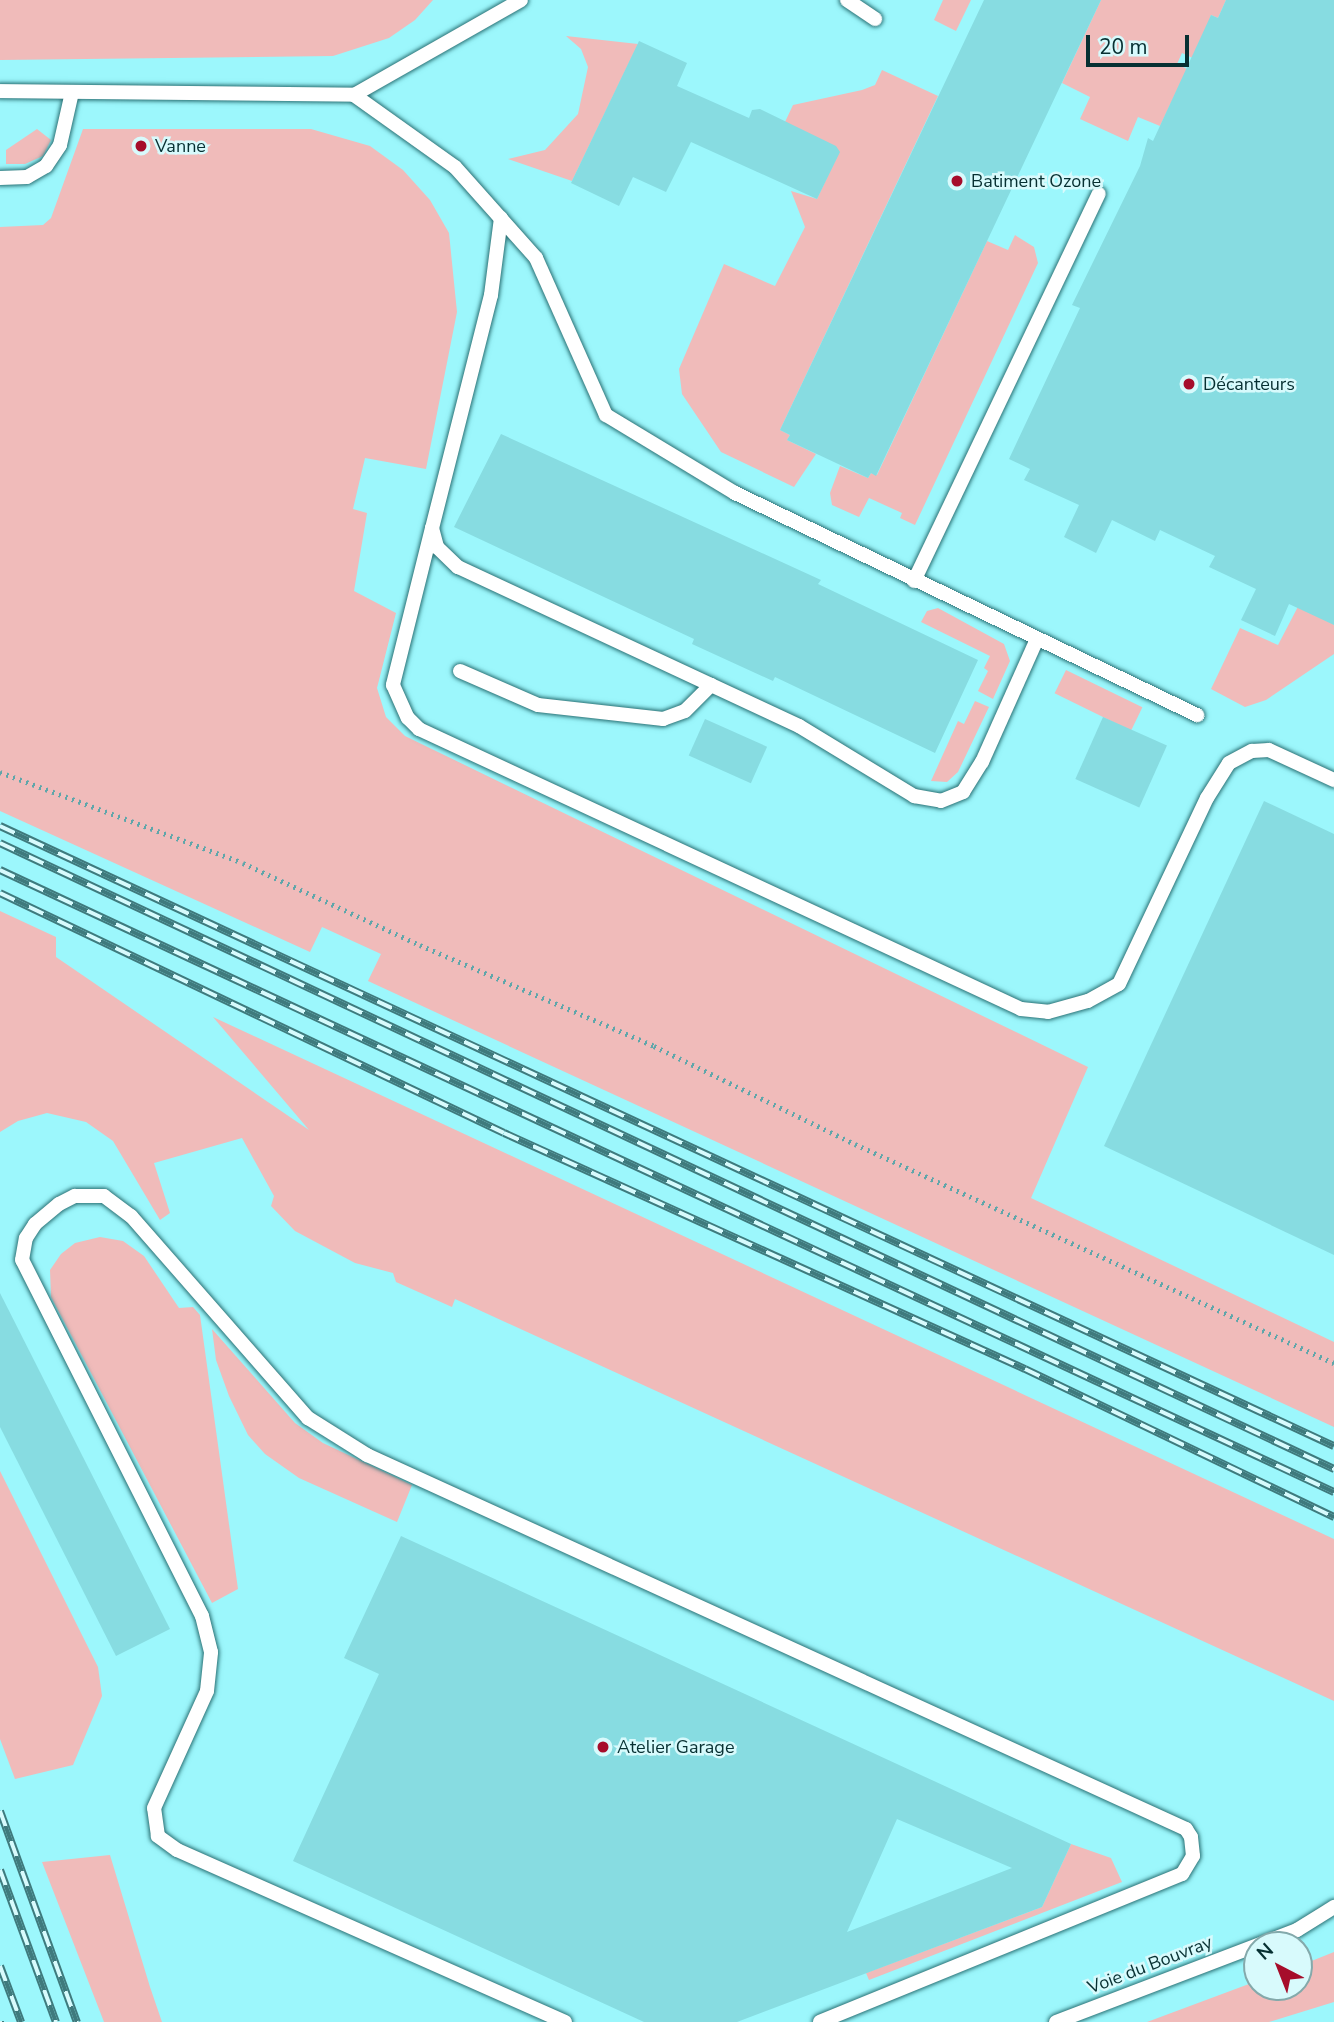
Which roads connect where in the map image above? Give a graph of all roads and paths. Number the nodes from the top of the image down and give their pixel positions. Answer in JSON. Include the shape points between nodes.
{"nodes":[{"id":1,"x":522,"y":0,"type":"edge"},
{"id":2,"x":847,"y":0,"type":"edge"},
{"id":3,"x":875,"y":19,"type":"dead end"},
{"id":4,"x":0,"y":92,"type":"edge"},
{"id":5,"x":72,"y":92,"type":"junction"},
{"id":6,"x":354,"y":95,"type":"junction"},
{"id":7,"x":0,"y":178,"type":"edge"},
{"id":8,"x":1099,"y":194,"type":"dead end"},
{"id":9,"x":501,"y":218,"type":"junction"},
{"id":10,"x":432,"y":528,"type":"junction"},
{"id":11,"x":914,"y":581,"type":"junction"},
{"id":12,"x":1037,"y":639,"type":"junction"},
{"id":13,"x":460,"y":671,"type":"dead end"},
{"id":14,"x":711,"y":685,"type":"junction"},
{"id":15,"x":1197,"y":715,"type":"dead end"},
{"id":16,"x":0,"y":772,"type":"edge"},
{"id":17,"x":1334,"y":780,"type":"edge"},
{"id":18,"x":1334,"y":1363,"type":"edge"},
{"id":19,"x":1334,"y":1907,"type":"edge"},
{"id":20,"x":565,"y":2022,"type":"edge"},
{"id":21,"x":820,"y":2022,"type":"edge"},
{"id":22,"x":1056,"y":2022,"type":"edge"}],
"edges":[{"from":1,"to":6,"type":"lane"},
{"from":2,"to":3,"type":"lane"},
{"from":4,"to":5,"type":"lane"},
{"from":5,"to":6,"type":"lane"},
{"from":5,"to":7,"type":"lane","via":[[60,145],[46,166],[27,177]]},
{"from":6,"to":9,"type":"lane","via":[[455,167]]},
{"from":8,"to":11,"type":"lane"},
{"from":9,"to":10,"type":"lane","via":[[491,295]]},
{"from":9,"to":11,"type":"lane","via":[[536,258],[606,415],[735,493]]},
{"from":10,"to":14,"type":"lane","via":[[438,547],[458,567]]},
{"from":10,"to":17,"type":"lane","via":[[393,685],[408,718],[419,729],[1021,1009],[1048,1012],[1088,1001],[1119,984],[1207,798],[1229,763],[1252,751],[1269,750]]},
{"from":11,"to":12,"type":"lane"},
{"from":12,"to":14,"type":"lane","via":[[982,762],[963,792],[941,801],[914,796],[799,726]]},
{"from":12,"to":15,"type":"lane"},
{"from":13,"to":14,"type":"lane","via":[[538,705],[663,719],[685,711]]},
{"from":16,"to":18,"type":"path","via":[[243,863],[420,946],[654,1045],[855,1144]]},
{"from":19,"to":22,"type":"lane","name":"Voie du Bouvray","via":[[1297,1930]]},
{"from":20,"to":21,"type":"lane","via":[[177,1850],[158,1836],[154,1808],[207,1691],[211,1652],[202,1616],[22,1260],[26,1238],[35,1224],[59,1204],[75,1196],[104,1196],[131,1216],[308,1418],[367,1455],[1186,1829],[1191,1838],[1194,1856],[1182,1874]]}]}
